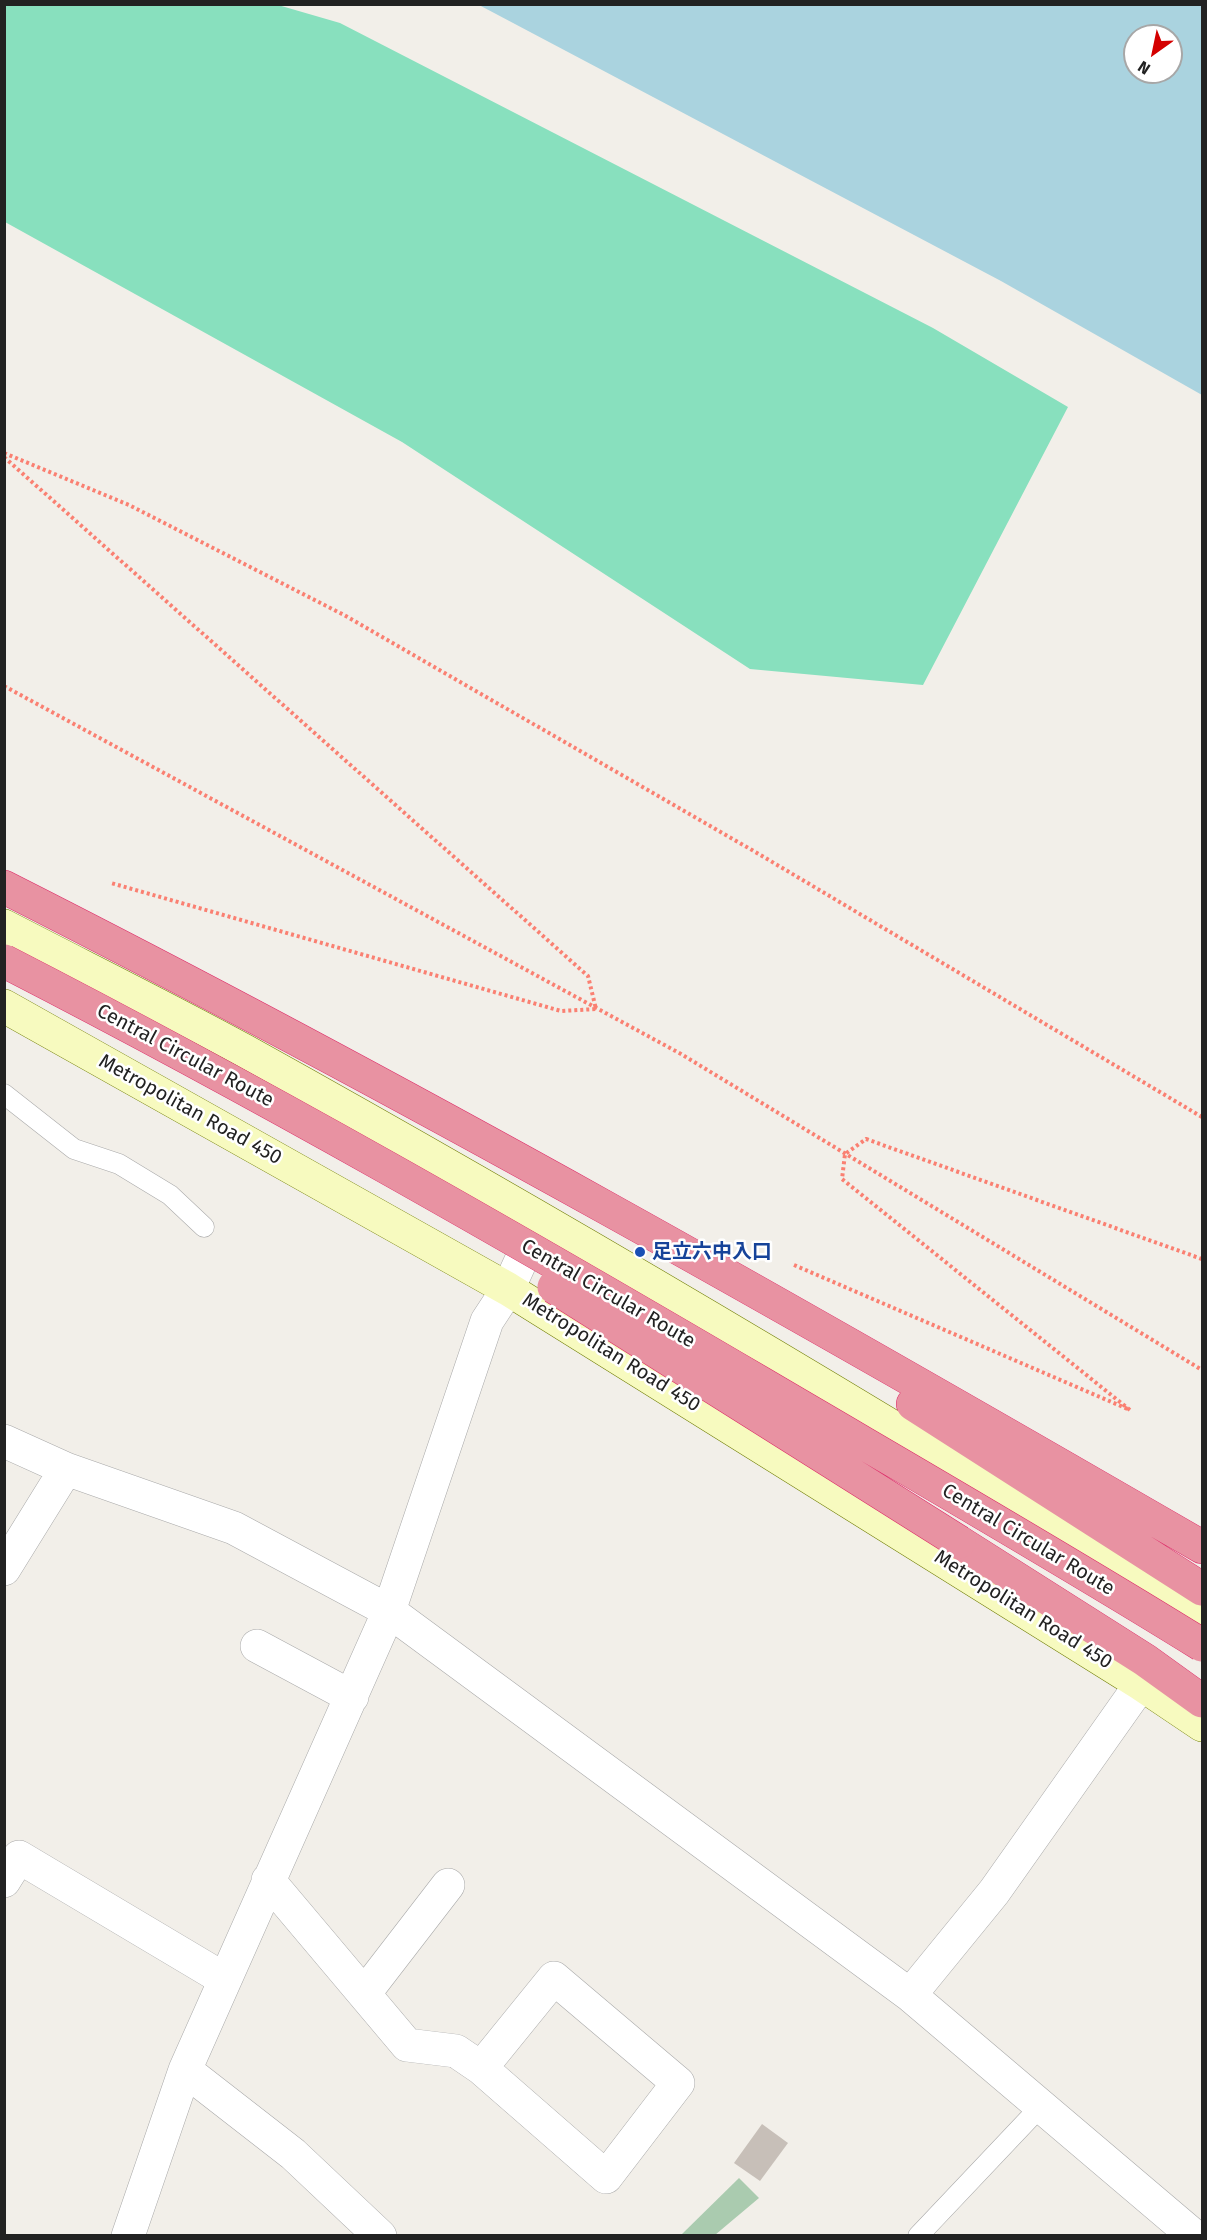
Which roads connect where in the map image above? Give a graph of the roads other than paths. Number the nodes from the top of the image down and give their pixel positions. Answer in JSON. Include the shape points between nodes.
{"nodes":[{"id":1,"x":4,"y":887,"type":"edge"},
{"id":2,"x":4,"y":926,"type":"edge"},
{"id":3,"x":4,"y":961,"type":"edge"},
{"id":4,"x":4,"y":1006,"type":"edge"},
{"id":5,"x":4,"y":1094,"type":"edge"},
{"id":6,"x":281,"y":1107,"type":"junction"},
{"id":7,"x":590,"y":1199,"type":"junction"},
{"id":8,"x":540,"y":1220,"type":"junction"},
{"id":9,"x":204,"y":1227,"type":"dead end"},
{"id":10,"x":508,"y":1289,"type":"junction"},
{"id":11,"x":4,"y":1441,"type":"edge"},
{"id":12,"x":66,"y":1469,"type":"junction"},
{"id":13,"x":1203,"y":1547,"type":"edge"},
{"id":14,"x":4,"y":1569,"type":"edge"},
{"id":15,"x":1203,"y":1589,"type":"edge"},
{"id":16,"x":389,"y":1611,"type":"junction"},
{"id":17,"x":1203,"y":1617,"type":"edge"},
{"id":18,"x":1203,"y":1645,"type":"edge"},
{"id":19,"x":257,"y":1646,"type":"dead end"},
{"id":20,"x":1141,"y":1684,"type":"junction"},
{"id":21,"x":352,"y":1697,"type":"junction"},
{"id":22,"x":1203,"y":1701,"type":"edge"},
{"id":23,"x":1203,"y":1725,"type":"edge"},
{"id":24,"x":268,"y":1880,"type":"junction"},
{"id":25,"x":4,"y":1881,"type":"edge"},
{"id":26,"x":448,"y":1885,"type":"dead end"},
{"id":27,"x":224,"y":1979,"type":"junction"},
{"id":28,"x":364,"y":1994,"type":"junction"},
{"id":29,"x":910,"y":1995,"type":"junction"},
{"id":30,"x":481,"y":2068,"type":"junction"},
{"id":31,"x":185,"y":2070,"type":"junction"},
{"id":32,"x":1042,"y":2105,"type":"junction"},
{"id":33,"x":128,"y":2235,"type":"edge"},
{"id":34,"x":380,"y":2235,"type":"edge"},
{"id":35,"x":918,"y":2235,"type":"edge"},
{"id":36,"x":1194,"y":2235,"type":"edge"}],
"edges":[{"from":1,"to":7,"type":"highway","via":[[314,1048]]},
{"from":2,"to":8,"type":"main road","via":[[243,1050]]},
{"from":3,"to":6,"type":"highway","name":"Central Circular Route","bridge":true},
{"from":4,"to":10,"type":"main road","name":"Metropolitan Road 450"},
{"from":5,"to":9,"type":"lane","via":[[74,1149],[118,1164],[170,1195]]},
{"from":6,"to":18,"type":"highway","name":"Central Circular Route","bridge":true,"via":[[650,1318]]},
{"from":6,"to":22,"type":"highway","bridge":true,"via":[[440,1216],[1145,1660]]},
{"from":7,"to":13,"type":"highway"},
{"from":7,"to":15,"type":"highway"},
{"from":8,"to":10,"type":"street"},
{"from":8,"to":17,"type":"main road","via":[[995,1488]]},
{"from":10,"to":16,"type":"street","via":[[487,1321]]},
{"from":10,"to":20,"type":"main road","name":"Metropolitan Road 450"},
{"from":11,"to":12,"type":"street"},
{"from":12,"to":14,"type":"street"},
{"from":12,"to":16,"type":"street","via":[[234,1528]]},
{"from":16,"to":21,"type":"street"},
{"from":16,"to":29,"type":"street"},
{"from":19,"to":21,"type":"street"},
{"from":20,"to":23,"type":"main road","name":"Metropolitan Road 450"},
{"from":20,"to":29,"type":"street","via":[[994,1892]]},
{"from":21,"to":24,"type":"street"},
{"from":24,"to":27,"type":"street"},
{"from":24,"to":28,"type":"street"},
{"from":25,"to":27,"type":"street","via":[[19,1857]]},
{"from":26,"to":28,"type":"street"},
{"from":27,"to":31,"type":"street"},
{"from":28,"to":30,"type":"street","via":[[407,2046],[456,2051]]},
{"from":29,"to":32,"type":"street"},
{"from":30,"to":30,"type":"street","via":[[554,1978],[678,2083],[606,2177]]},
{"from":31,"to":33,"type":"street"},
{"from":31,"to":34,"type":"street","via":[[292,2154]]},
{"from":32,"to":35,"type":"lane"},
{"from":32,"to":36,"type":"street"}]}
